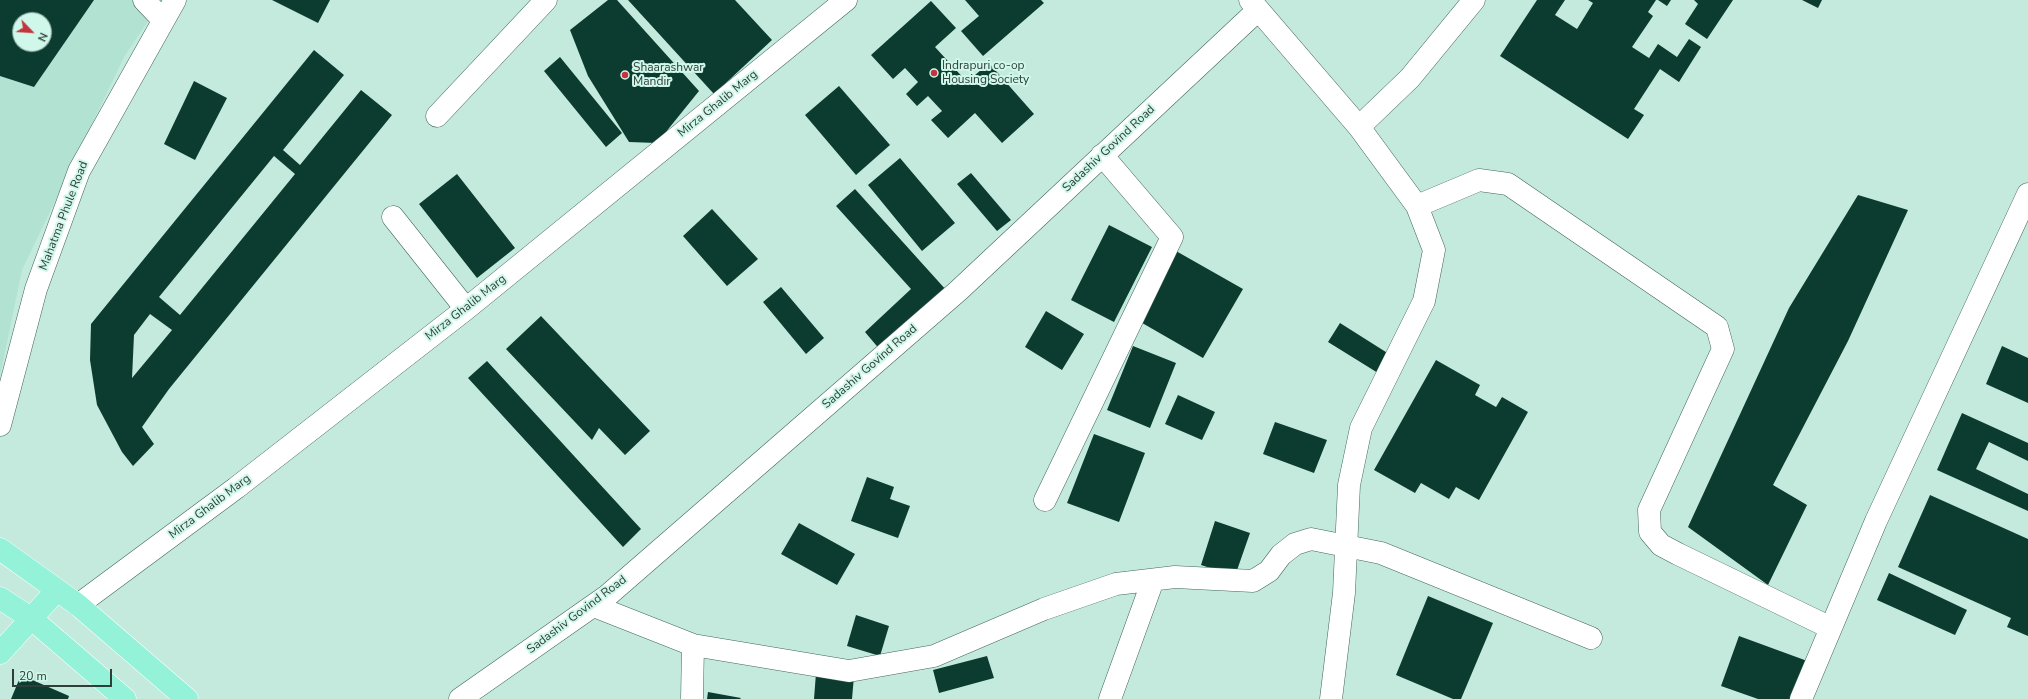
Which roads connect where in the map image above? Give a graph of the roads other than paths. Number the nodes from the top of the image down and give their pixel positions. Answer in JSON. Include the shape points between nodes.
{"nodes":[{"id":1,"x":144,"y":0,"type":"edge"},
{"id":2,"x":176,"y":0,"type":"edge"},
{"id":3,"x":546,"y":0,"type":"edge"},
{"id":4,"x":846,"y":0,"type":"edge"},
{"id":5,"x":1474,"y":0,"type":"edge"},
{"id":6,"x":1254,"y":5,"type":"edge"},
{"id":7,"x":163,"y":20,"type":"junction"},
{"id":8,"x":437,"y":116,"type":"dead end"},
{"id":9,"x":1359,"y":127,"type":"junction"},
{"id":10,"x":1102,"y":155,"type":"junction"},
{"id":11,"x":2028,"y":194,"type":"edge"},
{"id":12,"x":1417,"y":206,"type":"junction"},
{"id":13,"x":393,"y":217,"type":"dead end"},
{"id":14,"x":466,"y":309,"type":"junction"},
{"id":15,"x":0,"y":425,"type":"edge"},
{"id":16,"x":1045,"y":500,"type":"dead end"},
{"id":17,"x":1346,"y":547,"type":"junction"},
{"id":18,"x":0,"y":549,"type":"edge"},
{"id":19,"x":1153,"y":580,"type":"junction"},
{"id":20,"x":57,"y":590,"type":"junction"},
{"id":21,"x":0,"y":598,"type":"edge"},
{"id":22,"x":78,"y":605,"type":"junction"},
{"id":23,"x":594,"y":606,"type":"junction"},
{"id":24,"x":32,"y":619,"type":"junction"},
{"id":25,"x":1831,"y":628,"type":"junction"},
{"id":26,"x":1591,"y":638,"type":"dead end"},
{"id":27,"x":693,"y":645,"type":"junction"},
{"id":28,"x":0,"y":653,"type":"edge"},
{"id":29,"x":125,"y":699,"type":"edge"},
{"id":30,"x":187,"y":699,"type":"edge"},
{"id":31,"x":460,"y":699,"type":"edge"},
{"id":32,"x":692,"y":699,"type":"edge"},
{"id":33,"x":1110,"y":699,"type":"edge"},
{"id":34,"x":1331,"y":699,"type":"edge"},
{"id":35,"x":1801,"y":699,"type":"edge"}],
"edges":[{"from":1,"to":7,"type":"street"},
{"from":2,"to":7,"type":"street","name":"Mahatma Phule Road"},
{"from":3,"to":8,"type":"street"},
{"from":4,"to":14,"type":"street","name":"Mirza Ghalib Marg"},
{"from":5,"to":9,"type":"street","via":[[1410,78]]},
{"from":6,"to":9,"type":"street"},
{"from":6,"to":10,"type":"street","name":"Sadashiv Govind Road"},
{"from":7,"to":15,"type":"street","name":"Mahatma Phule Road","via":[[78,171],[36,289]]},
{"from":9,"to":12,"type":"street"},
{"from":10,"to":16,"type":"street","via":[[1172,237]]},
{"from":10,"to":23,"type":"street","name":"Sadashiv Govind Road","via":[[958,291]]},
{"from":11,"to":25,"type":"street","via":[[1876,521]]},
{"from":12,"to":17,"type":"street","via":[[1434,250],[1424,301],[1361,428],[1349,485]]},
{"from":12,"to":25,"type":"street","via":[[1479,180],[1508,184],[1717,327],[1723,349],[1649,510],[1650,532],[1661,545]]},
{"from":13,"to":14,"type":"street"},
{"from":14,"to":22,"type":"street","name":"Mirza Ghalib Marg","via":[[236,488]]},
{"from":17,"to":19,"type":"street","via":[[1311,538],[1295,544],[1281,555],[1269,571],[1253,581],[1175,577]]},
{"from":17,"to":26,"type":"street","via":[[1381,553]]},
{"from":17,"to":34,"type":"street","via":[[1344,593]]},
{"from":18,"to":20,"type":"main road"},
{"from":19,"to":27,"type":"street","via":[[1116,584],[1044,609],[934,656],[849,671]]},
{"from":19,"to":33,"type":"street"},
{"from":20,"to":22,"type":"main road"},
{"from":20,"to":24,"type":"main road"},
{"from":21,"to":24,"type":"main road"},
{"from":22,"to":30,"type":"main road"},
{"from":23,"to":27,"type":"street"},
{"from":23,"to":31,"type":"street","name":"Sadashiv Govind Road"},
{"from":24,"to":28,"type":"main road"},
{"from":24,"to":29,"type":"main road"},
{"from":25,"to":35,"type":"street"},
{"from":27,"to":32,"type":"street"}]}
